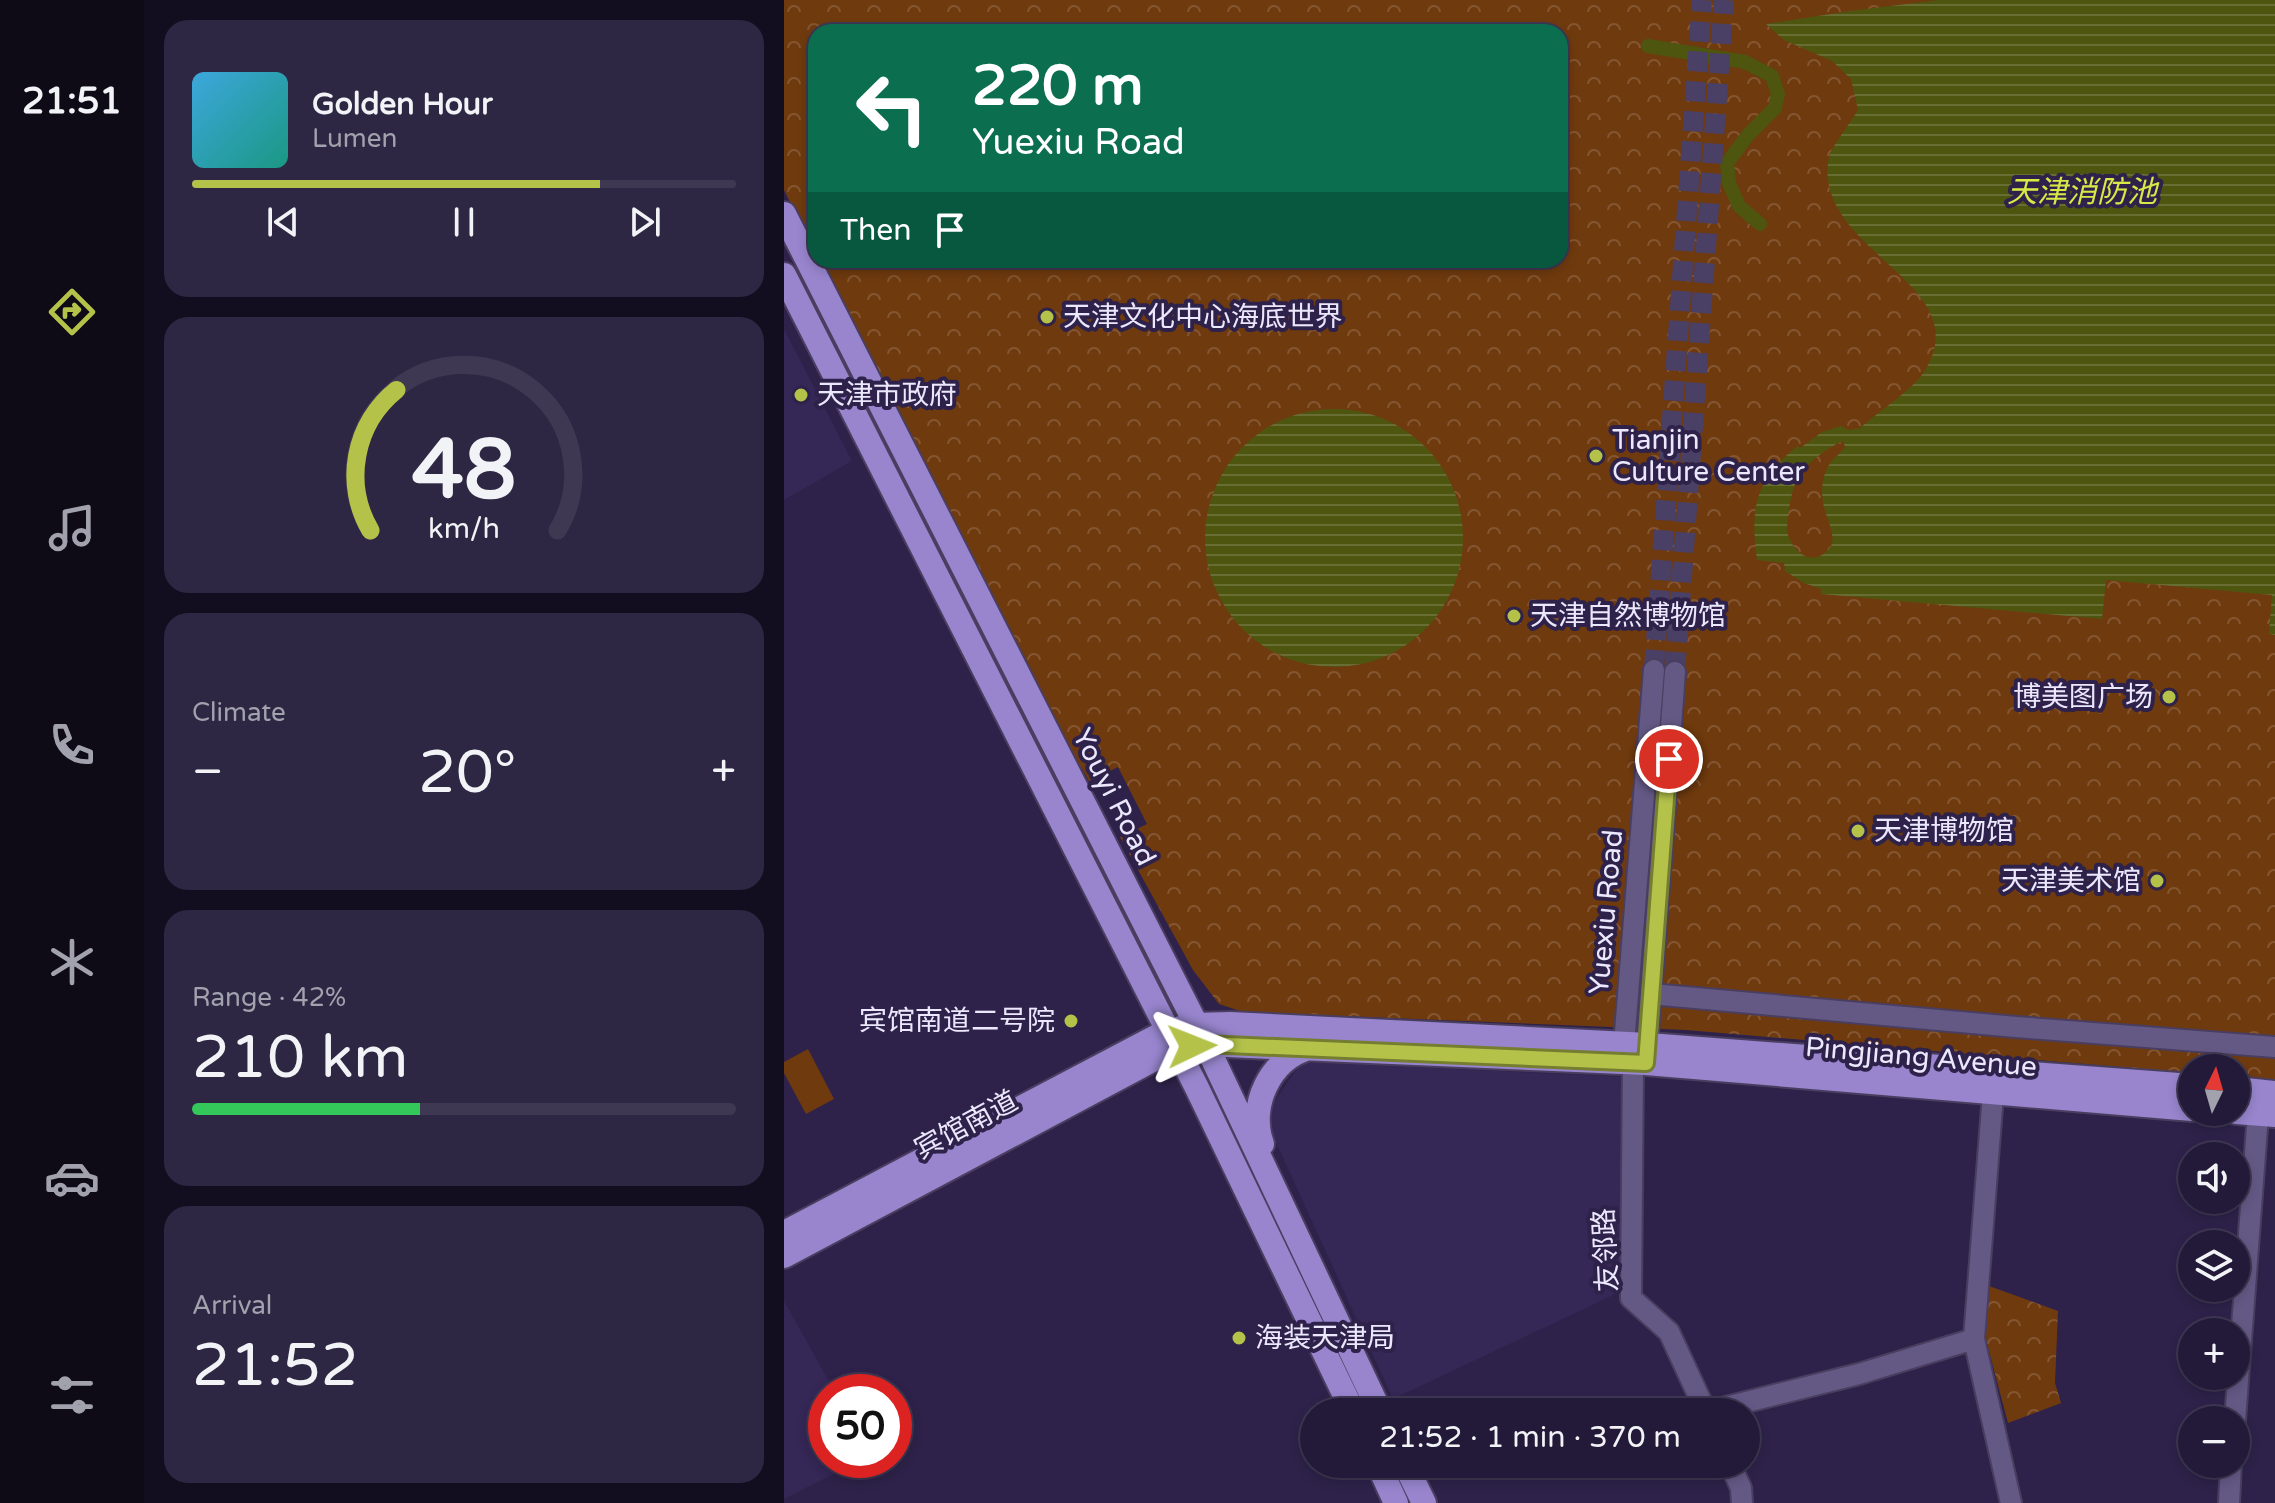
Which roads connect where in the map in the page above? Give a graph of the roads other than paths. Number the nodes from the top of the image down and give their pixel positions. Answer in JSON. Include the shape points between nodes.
{"nodes":[{"id":1,"x":784,"y":214,"type":"edge"},
{"id":2,"x":808,"y":261,"type":"edge"},
{"id":3,"x":811,"y":268,"type":"edge"},
{"id":4,"x":784,"y":275,"type":"edge"},
{"id":5,"x":1654,"y":670,"type":"tunnel mouth"},
{"id":6,"x":1675,"y":672,"type":"tunnel mouth"},
{"id":7,"x":1651,"y":994,"type":"junction"},
{"id":8,"x":1201,"y":1034,"type":"junction"},
{"id":9,"x":1172,"y":1040,"type":"junction"},
{"id":10,"x":1311,"y":1047,"type":"junction"},
{"id":11,"x":2275,"y":1047,"type":"edge"},
{"id":12,"x":1634,"y":1055,"type":"junction"},
{"id":13,"x":2178,"y":1085,"type":"edge"},
{"id":14,"x":2250,"y":1090,"type":"edge"},
{"id":15,"x":2275,"y":1093,"type":"edge"},
{"id":16,"x":1993,"y":1094,"type":"junction"},
{"id":17,"x":2178,"y":1108,"type":"edge"},
{"id":18,"x":2256,"y":1114,"type":"edge"},
{"id":19,"x":1278,"y":1196,"type":"junction"},
{"id":20,"x":784,"y":1233,"type":"edge"},
{"id":21,"x":784,"y":1256,"type":"edge"},
{"id":22,"x":1974,"y":1339,"type":"junction"},
{"id":23,"x":1346,"y":1398,"type":"edge"},
{"id":24,"x":1373,"y":1398,"type":"edge"},
{"id":25,"x":1700,"y":1398,"type":"edge"},
{"id":26,"x":1760,"y":1399,"type":"edge"},
{"id":27,"x":2236,"y":1406,"type":"edge"},
{"id":28,"x":1384,"y":1478,"type":"edge"},
{"id":29,"x":1412,"y":1478,"type":"edge"},
{"id":30,"x":1736,"y":1478,"type":"edge"},
{"id":31,"x":2230,"y":1478,"type":"edge"},
{"id":32,"x":1396,"y":1503,"type":"edge"},
{"id":33,"x":1424,"y":1503,"type":"edge"},
{"id":34,"x":1742,"y":1503,"type":"edge"},
{"id":35,"x":2011,"y":1503,"type":"edge"},
{"id":36,"x":2229,"y":1503,"type":"edge"}],
"edges":[{"from":1,"to":2,"type":"main road","name":"Youyi Road"},
{"from":3,"to":8,"type":"main road","name":"Youyi Road"},
{"from":4,"to":9,"type":"main road","name":"Youyi Road"},
{"from":5,"to":12,"type":"street","name":"Yuexiu Road"},
{"from":6,"to":7,"type":"street","name":"Yuexiu Road"},
{"from":7,"to":11,"type":"street"},
{"from":7,"to":12,"type":"street","name":"Yuexiu Road"},
{"from":8,"to":9,"type":"main road"},
{"from":8,"to":10,"type":"main road"},
{"from":8,"to":12,"type":"main road","via":[[1230,1024]]},
{"from":8,"to":19,"type":"main road","name":"Youyi Road"},
{"from":9,"to":20,"type":"main road","name":"宾馆南道"},
{"from":9,"to":21,"type":"main road","name":"宾馆南道","via":[[1160,1056]]},
{"from":9,"to":23,"type":"main road","name":"Youyi Road"},
{"from":10,"to":12,"type":"main road"},
{"from":10,"to":19,"type":"main road","via":[[1281,1064],[1259,1105],[1260,1139]]},
{"from":12,"to":13,"type":"main road"},
{"from":12,"to":16,"type":"main road","name":"Pingjiang Avenue"},
{"from":12,"to":25,"type":"street","name":"友邻路","via":[[1631,1298],[1669,1332]]},
{"from":14,"to":15,"type":"main road"},
{"from":16,"to":17,"type":"main road","name":"Pingjiang Avenue"},
{"from":16,"to":22,"type":"street"},
{"from":18,"to":27,"type":"street"},
{"from":19,"to":24,"type":"main road","name":"Youyi Road"},
{"from":22,"to":26,"type":"street"},
{"from":22,"to":35,"type":"street"},
{"from":28,"to":32,"type":"main road"},
{"from":29,"to":33,"type":"main road"},
{"from":30,"to":34,"type":"street"},
{"from":31,"to":36,"type":"street"}]}
